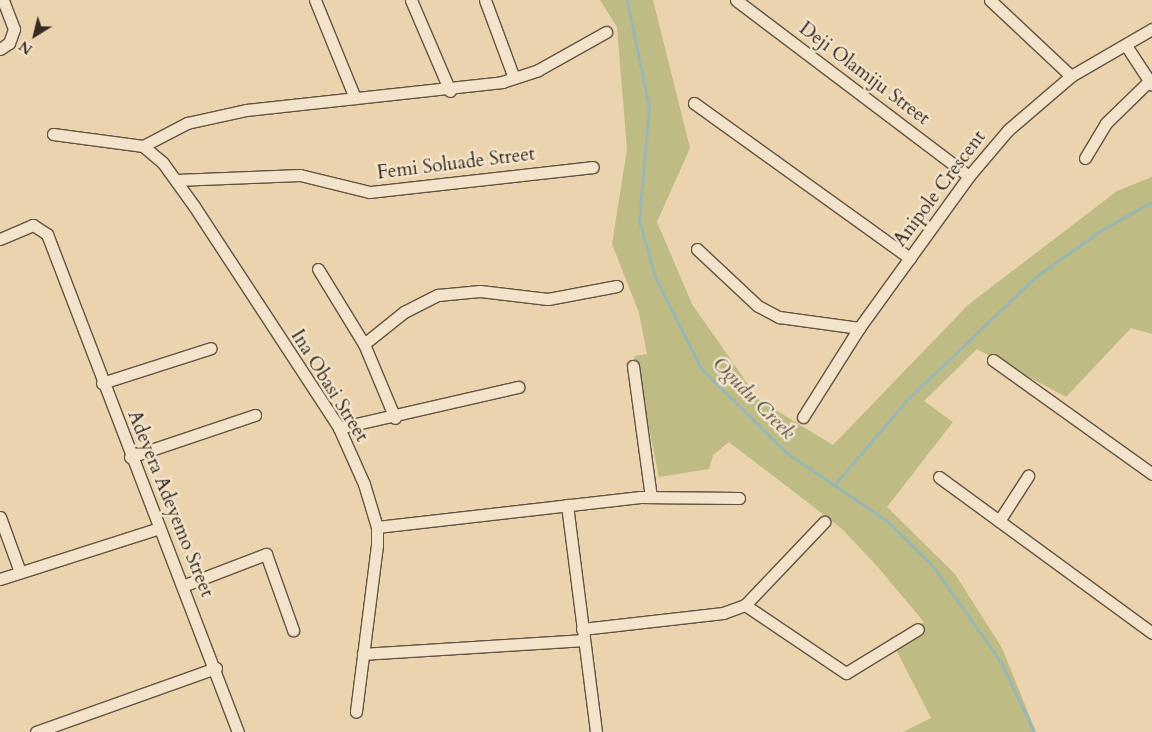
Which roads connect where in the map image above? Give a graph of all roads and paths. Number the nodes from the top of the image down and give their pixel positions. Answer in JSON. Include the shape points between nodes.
{"nodes":[{"id":1,"x":3,"y":0,"type":"edge"},
{"id":2,"x":315,"y":0,"type":"edge"},
{"id":3,"x":411,"y":0,"type":"edge"},
{"id":4,"x":485,"y":0,"type":"edge"},
{"id":5,"x":736,"y":0,"type":"edge"},
{"id":6,"x":990,"y":0,"type":"edge"},
{"id":7,"x":1152,"y":29,"type":"edge"},
{"id":8,"x":606,"y":32,"type":"dead end"},
{"id":9,"x":1127,"y":47,"type":"junction"},
{"id":10,"x":0,"y":49,"type":"edge"},
{"id":11,"x":1071,"y":76,"type":"junction"},
{"id":12,"x":514,"y":78,"type":"junction"},
{"id":13,"x":1150,"y":83,"type":"edge"},
{"id":14,"x":450,"y":91,"type":"junction"},
{"id":15,"x":355,"y":98,"type":"junction"},
{"id":16,"x":694,"y":103,"type":"dead end"},
{"id":17,"x":53,"y":134,"type":"dead end"},
{"id":18,"x":143,"y":146,"type":"junction"},
{"id":19,"x":1086,"y":158,"type":"dead end"},
{"id":20,"x":593,"y":167,"type":"dead end"},
{"id":21,"x":969,"y":176,"type":"junction"},
{"id":22,"x":176,"y":180,"type":"junction"},
{"id":23,"x":0,"y":239,"type":"edge"},
{"id":24,"x":698,"y":249,"type":"dead end"},
{"id":25,"x":910,"y":258,"type":"junction"},
{"id":26,"x":318,"y":269,"type":"dead end"},
{"id":27,"x":618,"y":286,"type":"dead end"},
{"id":28,"x":859,"y":328,"type":"junction"},
{"id":29,"x":364,"y":344,"type":"junction"},
{"id":30,"x":211,"y":348,"type":"dead end"},
{"id":31,"x":993,"y":360,"type":"dead end"},
{"id":32,"x":632,"y":366,"type":"dead end"},
{"id":33,"x":102,"y":383,"type":"junction"},
{"id":34,"x":518,"y":387,"type":"dead end"},
{"id":35,"x":255,"y":415,"type":"dead end"},
{"id":36,"x":803,"y":417,"type":"dead end"},
{"id":37,"x":394,"y":418,"type":"junction"},
{"id":38,"x":338,"y":428,"type":"junction"},
{"id":39,"x":130,"y":457,"type":"junction"},
{"id":40,"x":1152,"y":474,"type":"edge"},
{"id":41,"x":1028,"y":476,"type":"dead end"},
{"id":42,"x":939,"y":477,"type":"dead end"},
{"id":43,"x":651,"y":497,"type":"junction"},
{"id":44,"x":739,"y":498,"type":"dead end"},
{"id":45,"x":567,"y":505,"type":"junction"},
{"id":46,"x":0,"y":517,"type":"edge"},
{"id":47,"x":999,"y":521,"type":"junction"},
{"id":48,"x":824,"y":522,"type":"dead end"},
{"id":49,"x":377,"y":527,"type":"junction"},
{"id":50,"x":157,"y":529,"type":"junction"},
{"id":51,"x":20,"y":572,"type":"junction"},
{"id":52,"x":0,"y":579,"type":"edge"},
{"id":53,"x":185,"y":585,"type":"junction"},
{"id":54,"x":745,"y":605,"type":"junction"},
{"id":55,"x":918,"y":629,"type":"dead end"},
{"id":56,"x":293,"y":630,"type":"dead end"},
{"id":57,"x":1152,"y":633,"type":"edge"},
{"id":58,"x":583,"y":635,"type":"junction"},
{"id":59,"x":363,"y":654,"type":"junction"},
{"id":60,"x":216,"y":668,"type":"junction"},
{"id":61,"x":356,"y":712,"type":"dead end"},
{"id":62,"x":36,"y":732,"type":"edge"},
{"id":63,"x":238,"y":732,"type":"edge"},
{"id":64,"x":596,"y":732,"type":"edge"}],
"edges":[{"from":1,"to":10,"type":"street","via":[[14,29],[9,43]]},
{"from":2,"to":15,"type":"street"},
{"from":3,"to":14,"type":"street"},
{"from":4,"to":12,"type":"street"},
{"from":5,"to":21,"type":"street","name":"Deji Olamiju Street"},
{"from":6,"to":11,"type":"street"},
{"from":7,"to":9,"type":"street","name":"Anipole Crescent"},
{"from":8,"to":12,"type":"street"},
{"from":9,"to":11,"type":"street","name":"Anipole Crescent"},
{"from":9,"to":13,"type":"street"},
{"from":11,"to":21,"type":"street","name":"Anipole Crescent","via":[[1008,130]]},
{"from":12,"to":14,"type":"street"},
{"from":13,"to":19,"type":"street","via":[[1106,123]]},
{"from":14,"to":15,"type":"street"},
{"from":15,"to":18,"type":"street","via":[[290,103],[187,123]]},
{"from":16,"to":25,"type":"street"},
{"from":17,"to":18,"type":"street"},
{"from":18,"to":22,"type":"street","name":"Ina Obasi Street"},
{"from":20,"to":22,"type":"street","name":"Femi Soluade Street","via":[[370,192],[300,175]]},
{"from":21,"to":25,"type":"street","name":"Anipole Crescent"},
{"from":22,"to":38,"type":"street","name":"Ina Obasi Street"},
{"from":23,"to":33,"type":"street","name":"Adeyera Adeyemo Street","via":[[33,225],[47,234]]},
{"from":24,"to":28,"type":"street","via":[[758,306],[779,317]]},
{"from":25,"to":28,"type":"street","name":"Anipole Crescent"},
{"from":26,"to":29,"type":"street"},
{"from":27,"to":29,"type":"street","via":[[548,299],[480,291],[438,295],[404,312]]},
{"from":28,"to":36,"type":"street","name":"Anipole Crescent"},
{"from":29,"to":37,"type":"street"},
{"from":30,"to":33,"type":"street"},
{"from":31,"to":40,"type":"street"},
{"from":32,"to":43,"type":"street"},
{"from":33,"to":39,"type":"street","name":"Adeyera Adeyemo Street"},
{"from":34,"to":37,"type":"street"},
{"from":35,"to":39,"type":"street"},
{"from":37,"to":38,"type":"street"},
{"from":38,"to":49,"type":"street","name":"Ina Obasi Street"},
{"from":39,"to":50,"type":"street","name":"Adeyera Adeyemo Street"},
{"from":41,"to":47,"type":"street"},
{"from":42,"to":47,"type":"street"},
{"from":43,"to":44,"type":"street"},
{"from":43,"to":45,"type":"street"},
{"from":45,"to":49,"type":"street"},
{"from":45,"to":58,"type":"street"},
{"from":46,"to":51,"type":"street"},
{"from":47,"to":57,"type":"street"},
{"from":48,"to":54,"type":"street"},
{"from":49,"to":59,"type":"street","name":"Ina Obasi Street"},
{"from":50,"to":51,"type":"street"},
{"from":50,"to":53,"type":"street","name":"Adeyera Adeyemo Street"},
{"from":51,"to":52,"type":"street"},
{"from":53,"to":56,"type":"street","via":[[266,554]]},
{"from":53,"to":60,"type":"street","name":"Adeyera Adeyemo Street"},
{"from":54,"to":55,"type":"street","via":[[846,673]]},
{"from":54,"to":58,"type":"street","via":[[723,613]]},
{"from":58,"to":59,"type":"street"},
{"from":58,"to":64,"type":"street"},
{"from":59,"to":61,"type":"street","name":"Ina Obasi Street"},
{"from":60,"to":62,"type":"street"},
{"from":60,"to":63,"type":"street","name":"Adeyera Adeyemo Street"}]}
